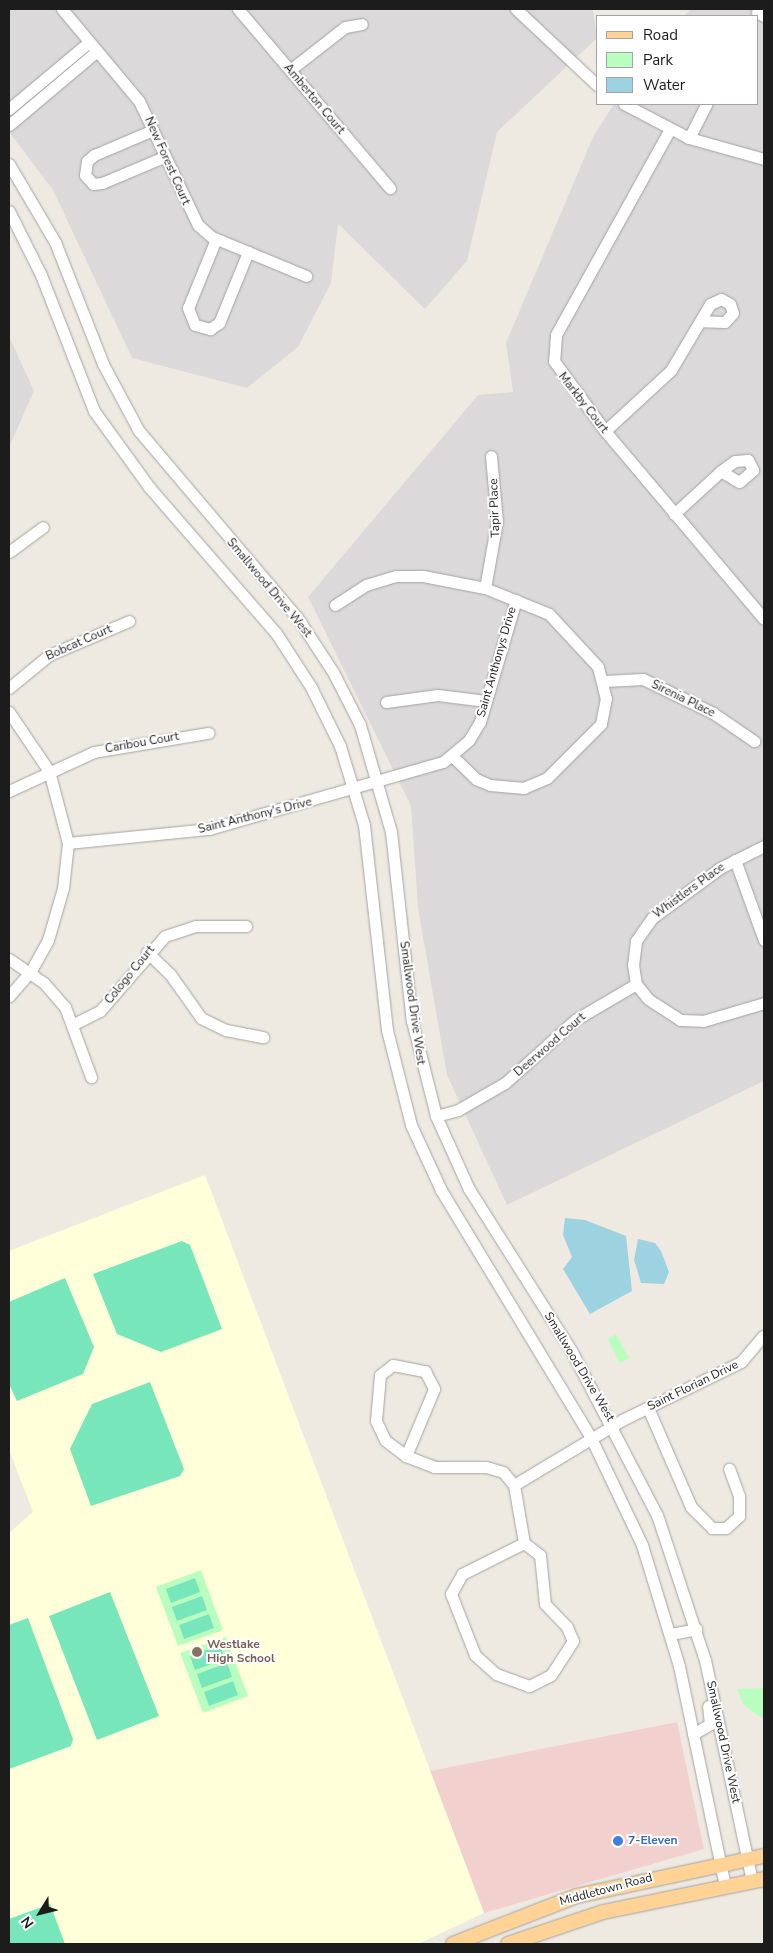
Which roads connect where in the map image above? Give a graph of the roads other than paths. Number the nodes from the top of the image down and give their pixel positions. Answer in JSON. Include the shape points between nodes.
{"nodes":[{"id":1,"x":62,"y":9,"type":"edge"},
{"id":2,"x":238,"y":9,"type":"edge"},
{"id":3,"x":516,"y":9,"type":"edge"},
{"id":4,"x":362,"y":24,"type":"dead end"},
{"id":5,"x":89,"y":42,"type":"junction"},
{"id":6,"x":97,"y":51,"type":"junction"},
{"id":7,"x":290,"y":70,"type":"junction"},
{"id":8,"x":596,"y":84,"type":"edge"},
{"id":9,"x":626,"y":105,"type":"edge"},
{"id":10,"x":706,"y":105,"type":"edge"},
{"id":11,"x":9,"y":109,"type":"edge"},
{"id":12,"x":9,"y":125,"type":"edge"},
{"id":13,"x":153,"y":130,"type":"junction"},
{"id":14,"x":670,"y":130,"type":"junction"},
{"id":15,"x":689,"y":138,"type":"junction"},
{"id":16,"x":164,"y":157,"type":"junction"},
{"id":17,"x":764,"y":159,"type":"edge"},
{"id":18,"x":9,"y":164,"type":"edge"},
{"id":19,"x":390,"y":188,"type":"dead end"},
{"id":20,"x":9,"y":211,"type":"edge"},
{"id":21,"x":216,"y":239,"type":"junction"},
{"id":22,"x":248,"y":252,"type":"junction"},
{"id":23,"x":306,"y":276,"type":"dead end"},
{"id":24,"x":702,"y":321,"type":"dead end"},
{"id":25,"x":605,"y":431,"type":"junction"},
{"id":26,"x":492,"y":456,"type":"dead end"},
{"id":27,"x":721,"y":471,"type":"dead end"},
{"id":28,"x":674,"y":514,"type":"junction"},
{"id":29,"x":43,"y":527,"type":"dead end"},
{"id":30,"x":9,"y":552,"type":"edge"},
{"id":31,"x":485,"y":588,"type":"junction"},
{"id":32,"x":516,"y":600,"type":"junction"},
{"id":33,"x":335,"y":605,"type":"dead end"},
{"id":34,"x":764,"y":619,"type":"edge"},
{"id":35,"x":129,"y":621,"type":"dead end"},
{"id":36,"x":604,"y":681,"type":"junction"},
{"id":37,"x":9,"y":688,"type":"edge"},
{"id":38,"x":486,"y":701,"type":"junction"},
{"id":39,"x":386,"y":702,"type":"dead end"},
{"id":40,"x":9,"y":712,"type":"edge"},
{"id":41,"x":208,"y":733,"type":"dead end"},
{"id":42,"x":754,"y":741,"type":"dead end"},
{"id":43,"x":452,"y":756,"type":"junction"},
{"id":44,"x":49,"y":771,"type":"junction"},
{"id":45,"x":380,"y":783,"type":"junction"},
{"id":46,"x":355,"y":790,"type":"junction"},
{"id":47,"x":9,"y":791,"type":"edge"},
{"id":48,"x":68,"y":843,"type":"junction"},
{"id":49,"x":764,"y":846,"type":"edge"},
{"id":50,"x":734,"y":860,"type":"junction"},
{"id":51,"x":246,"y":926,"type":"dead end"},
{"id":52,"x":764,"y":940,"type":"edge"},
{"id":53,"x":147,"y":952,"type":"junction"},
{"id":54,"x":9,"y":958,"type":"edge"},
{"id":55,"x":30,"y":972,"type":"junction"},
{"id":56,"x":636,"y":984,"type":"junction"},
{"id":57,"x":9,"y":996,"type":"edge"},
{"id":58,"x":764,"y":1003,"type":"edge"},
{"id":59,"x":74,"y":1024,"type":"junction"},
{"id":60,"x":263,"y":1037,"type":"dead end"},
{"id":61,"x":91,"y":1077,"type":"dead end"},
{"id":62,"x":436,"y":1116,"type":"junction"},
{"id":63,"x":763,"y":1336,"type":"edge"},
{"id":64,"x":648,"y":1408,"type":"junction"},
{"id":65,"x":614,"y":1425,"type":"junction"},
{"id":66,"x":591,"y":1438,"type":"junction"},
{"id":67,"x":406,"y":1456,"type":"junction"},
{"id":68,"x":729,"y":1469,"type":"dead end"},
{"id":69,"x":514,"y":1485,"type":"junction"},
{"id":70,"x":524,"y":1543,"type":"junction"},
{"id":71,"x":697,"y":1629,"type":"junction"},
{"id":72,"x":671,"y":1634,"type":"junction"},
{"id":73,"x":693,"y":1734,"type":"junction"},
{"id":74,"x":764,"y":1856,"type":"edge"},
{"id":75,"x":747,"y":1859,"type":"junction"},
{"id":76,"x":720,"y":1864,"type":"junction"},
{"id":77,"x":758,"y":1880,"type":"edge"},
{"id":78,"x":724,"y":1886,"type":"junction"},
{"id":79,"x":453,"y":1944,"type":"edge"},
{"id":80,"x":508,"y":1944,"type":"edge"}],
"edges":[{"from":1,"to":5,"type":"street","name":"New Forest Court"},
{"from":2,"to":7,"type":"street","name":"Amberton Court"},
{"from":3,"to":8,"type":"street"},
{"from":4,"to":7,"type":"street","via":[[345,27]]},
{"from":5,"to":6,"type":"street","name":"New Forest Court"},
{"from":5,"to":11,"type":"street"},
{"from":6,"to":12,"type":"street"},
{"from":6,"to":13,"type":"street","name":"New Forest Court","via":[[133,92]]},
{"from":7,"to":19,"type":"street","name":"Amberton Court"},
{"from":9,"to":14,"type":"street"},
{"from":10,"to":15,"type":"street"},
{"from":13,"to":16,"type":"street","name":"New Forest Court"},
{"from":13,"to":16,"type":"street","via":[[94,156],[87,161],[85,174],[93,184],[102,184]]},
{"from":14,"to":15,"type":"street"},
{"from":14,"to":25,"type":"street","name":"Markby Court","via":[[556,335],[554,361],[559,373]]},
{"from":15,"to":17,"type":"street"},
{"from":16,"to":21,"type":"street","name":"New Forest Court","via":[[192,216]]},
{"from":18,"to":45,"type":"street","name":"Smallwood Drive West","via":[[55,242],[103,364],[138,431],[308,632],[349,702]]},
{"from":20,"to":46,"type":"street","name":"Smallwood Drive West","via":[[41,275],[94,411],[150,487],[290,653],[340,746]]},
{"from":21,"to":22,"type":"street","name":"New Forest Court"},
{"from":21,"to":22,"type":"street","via":[[187,313],[190,321],[205,329],[219,324]]},
{"from":22,"to":23,"type":"street","name":"New Forest Court"},
{"from":24,"to":25,"type":"street","via":[[670,370]]},
{"from":25,"to":28,"type":"street","name":"Markby Court"},
{"from":26,"to":31,"type":"street","name":"Tapir Place","via":[[497,521]]},
{"from":27,"to":28,"type":"street"},
{"from":28,"to":34,"type":"street","name":"Markby Court"},
{"from":29,"to":30,"type":"street"},
{"from":31,"to":32,"type":"street"},
{"from":31,"to":33,"type":"street","via":[[423,576],[396,576],[366,585]]},
{"from":32,"to":36,"type":"street","via":[[558,621],[590,655]]},
{"from":32,"to":38,"type":"street","name":"Saint Anthonys Drive"},
{"from":35,"to":37,"type":"street","name":"Bobcat Court","via":[[49,655]]},
{"from":36,"to":42,"type":"street","name":"Sirenia Place","via":[[642,679],[713,713]]},
{"from":36,"to":43,"type":"street","via":[[601,724],[568,759],[537,783],[517,789],[490,785],[476,779]]},
{"from":38,"to":39,"type":"street","via":[[438,695]]},
{"from":38,"to":43,"type":"street","name":"Saint Anthonys Drive","via":[[474,732]]},
{"from":40,"to":44,"type":"street"},
{"from":41,"to":44,"type":"street","name":"Caribou Court","via":[[111,747]]},
{"from":43,"to":45,"type":"street","name":"Saint Anthonys Drive","via":[[434,767]]},
{"from":44,"to":47,"type":"street","name":"Caribou Court"},
{"from":44,"to":48,"type":"street"},
{"from":45,"to":46,"type":"street","name":"Saint Anthony's Drive"},
{"from":45,"to":62,"type":"street","name":"Smallwood Drive West","via":[[393,842],[412,1021]]},
{"from":46,"to":48,"type":"street","name":"Saint Anthony's Drive","via":[[209,829]]},
{"from":46,"to":66,"type":"street","name":"Smallwood Drive West","via":[[372,885],[387,1030],[411,1125],[441,1190]]},
{"from":48,"to":55,"type":"street","via":[[58,910]]},
{"from":49,"to":50,"type":"street","name":"Whistlers Place"},
{"from":50,"to":52,"type":"street"},
{"from":50,"to":56,"type":"street","name":"Whistlers Place","via":[[688,889],[645,926],[634,948]]},
{"from":51,"to":53,"type":"street","name":"Cologo Court","via":[[185,928],[161,939]]},
{"from":53,"to":59,"type":"street","name":"Cologo Court","via":[[100,1011]]},
{"from":53,"to":60,"type":"street","via":[[206,1021],[226,1030]]},
{"from":54,"to":55,"type":"street"},
{"from":55,"to":57,"type":"street"},
{"from":55,"to":59,"type":"street","via":[[55,993]]},
{"from":56,"to":58,"type":"street","via":[[656,1006],[685,1021],[712,1018]]},
{"from":56,"to":62,"type":"street","name":"Deerwood Court","via":[[576,1020],[505,1083],[458,1110]]},
{"from":59,"to":61,"type":"street"},
{"from":62,"to":65,"type":"street","name":"Smallwood Drive West","via":[[468,1189]]},
{"from":63,"to":64,"type":"street","name":"Saint Florian Drive","via":[[741,1362]]},
{"from":64,"to":65,"type":"street","name":"Saint Florian Drive"},
{"from":64,"to":68,"type":"street","via":[[691,1507],[712,1528],[726,1528],[738,1516],[739,1496]]},
{"from":65,"to":66,"type":"street","name":"Saint Florian Drive"},
{"from":65,"to":71,"type":"street","name":"Smallwood Drive West","via":[[658,1515]]},
{"from":66,"to":69,"type":"street","name":"Saint Florian Drive"},
{"from":66,"to":72,"type":"street","name":"Smallwood Drive West","via":[[642,1545]]},
{"from":67,"to":67,"type":"street","via":[[434,1389],[425,1371],[393,1365],[380,1375],[376,1422],[385,1440]]},
{"from":67,"to":69,"type":"street","via":[[439,1468],[493,1468]]},
{"from":69,"to":70,"type":"street"},
{"from":70,"to":70,"type":"street","via":[[540,1555],[542,1596],[570,1632],[572,1645],[551,1675],[529,1686],[496,1674],[475,1655],[451,1594],[462,1574]]},
{"from":71,"to":72,"type":"street"},
{"from":71,"to":73,"type":"street","via":[[695,1648],[711,1718],[707,1728]]},
{"from":71,"to":75,"type":"street","name":"Smallwood Drive West"},
{"from":72,"to":73,"type":"street","name":"Smallwood Drive West"},
{"from":73,"to":76,"type":"street","name":"Smallwood Drive West"},
{"from":74,"to":75,"type":"main road","name":"Middletown Road"},
{"from":75,"to":76,"type":"main road","name":"Middletown Road"},
{"from":75,"to":77,"type":"street","name":"Smallwood Drive West"},
{"from":76,"to":78,"type":"street","name":"Smallwood Drive West"},
{"from":76,"to":79,"type":"main road","name":"Middletown Road","via":[[577,1896]]},
{"from":77,"to":78,"type":"main road","name":"Middletown Road"},
{"from":78,"to":80,"type":"main road","name":"Middletown Road","via":[[603,1912]]}]}
